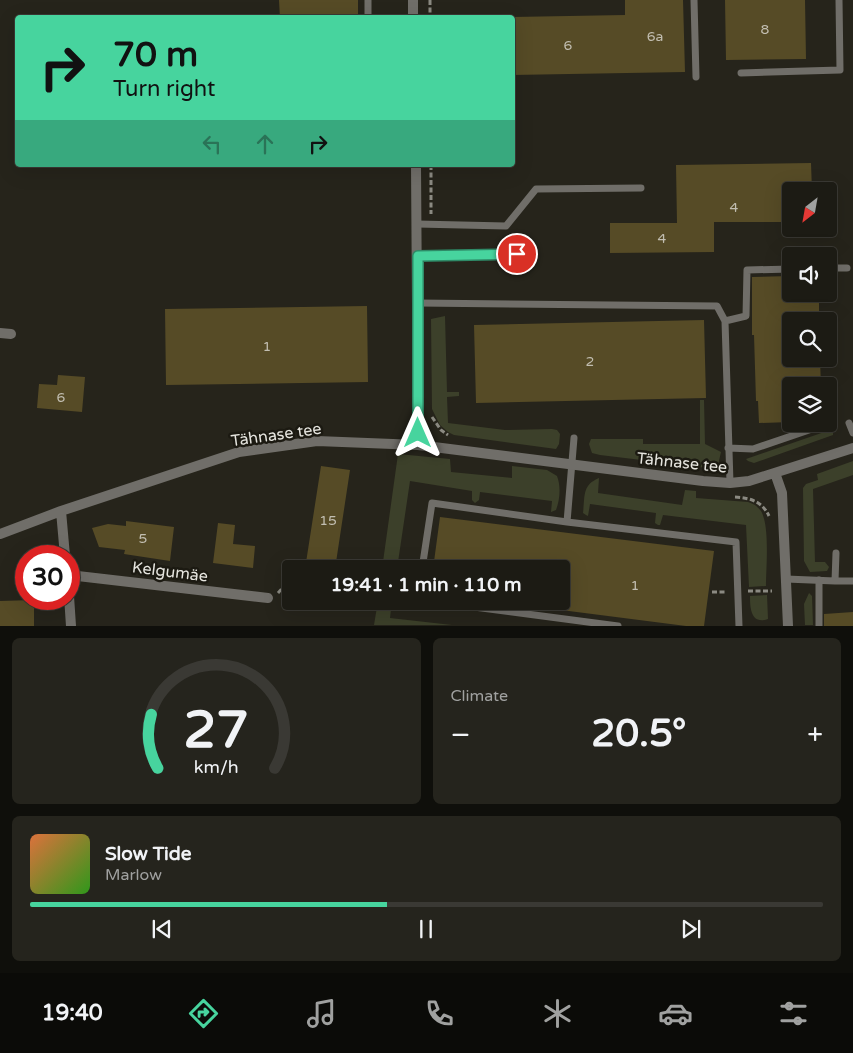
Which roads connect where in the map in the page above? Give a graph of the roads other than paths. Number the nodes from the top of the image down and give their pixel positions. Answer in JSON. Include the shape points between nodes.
{"nodes":[{"id":1,"x":368,"y":0,"type":"edge"},
{"id":2,"x":413,"y":0,"type":"edge"},
{"id":3,"x":694,"y":0,"type":"edge"},
{"id":4,"x":839,"y":0,"type":"edge"},
{"id":5,"x":368,"y":15,"type":"edge"},
{"id":6,"x":413,"y":15,"type":"edge"},
{"id":7,"x":740,"y":73,"type":"dead end"},
{"id":8,"x":696,"y":76,"type":"dead end"},
{"id":9,"x":416,"y":167,"type":"edge"},
{"id":10,"x":641,"y":188,"type":"dead end"},
{"id":11,"x":417,"y":224,"type":"junction"},
{"id":12,"x":517,"y":254,"type":"dead end"},
{"id":13,"x":418,"y":256,"type":"junction"},
{"id":14,"x":837,"y":268,"type":"edge"},
{"id":15,"x":847,"y":268,"type":"dead end"},
{"id":16,"x":782,"y":269,"type":"edge"},
{"id":17,"x":418,"y":303,"type":"junction"},
{"id":18,"x":726,"y":321,"type":"junction"},
{"id":19,"x":850,"y":423,"type":"dead end"},
{"id":20,"x":803,"y":432,"type":"edge"},
{"id":21,"x":853,"y":433,"type":"edge"},
{"id":22,"x":574,"y":438,"type":"dead end"},
{"id":23,"x":418,"y":445,"type":"junction"},
{"id":24,"x":728,"y":448,"type":"junction"},
{"id":25,"x":853,"y":448,"type":"edge"},
{"id":26,"x":572,"y":464,"type":"junction"},
{"id":27,"x":775,"y":473,"type":"junction"},
{"id":28,"x":730,"y":483,"type":"junction"},
{"id":29,"x":61,"y":511,"type":"junction"},
{"id":30,"x":567,"y":522,"type":"junction"},
{"id":31,"x":0,"y":534,"type":"edge"},
{"id":32,"x":65,"y":545,"type":"edge"},
{"id":33,"x":836,"y":553,"type":"dead end"},
{"id":34,"x":423,"y":560,"type":"edge"},
{"id":35,"x":80,"y":576,"type":"edge"},
{"id":36,"x":786,"y":579,"type":"junction"},
{"id":37,"x":819,"y":580,"type":"junction"},
{"id":38,"x":835,"y":581,"type":"junction"},
{"id":39,"x":853,"y":582,"type":"edge"},
{"id":40,"x":268,"y":598,"type":"road end"},
{"id":41,"x":70,"y":610,"type":"edge"},
{"id":42,"x":496,"y":610,"type":"edge"},
{"id":43,"x":71,"y":626,"type":"edge"},
{"id":44,"x":618,"y":626,"type":"edge"},
{"id":45,"x":739,"y":626,"type":"edge"},
{"id":46,"x":788,"y":626,"type":"edge"},
{"id":47,"x":819,"y":626,"type":"edge"}],
"edges":[{"from":1,"to":5,"type":"lane"},
{"from":2,"to":6,"type":"street"},
{"from":3,"to":8,"type":"lane"},
{"from":4,"to":7,"type":"lane","via":[[840,70]]},
{"from":9,"to":11,"type":"street"},
{"from":10,"to":11,"type":"lane","via":[[536,189],[506,226]]},
{"from":11,"to":13,"type":"street"},
{"from":12,"to":13,"type":"lane"},
{"from":13,"to":17,"type":"street"},
{"from":14,"to":15,"type":"lane"},
{"from":16,"to":18,"type":"lane","via":[[747,270],[746,316]]},
{"from":17,"to":18,"type":"lane","via":[[718,306]]},
{"from":17,"to":23,"type":"street"},
{"from":18,"to":24,"type":"lane"},
{"from":19,"to":21,"type":"lane"},
{"from":20,"to":24,"type":"lane","via":[[753,449]]},
{"from":22,"to":26,"type":"lane"},
{"from":23,"to":26,"type":"street","name":"Tähnase tee"},
{"from":23,"to":29,"type":"street","name":"Tähnase tee","via":[[317,441],[239,452]]},
{"from":24,"to":28,"type":"lane"},
{"from":25,"to":27,"type":"street","name":"Tähnase tee"},
{"from":26,"to":28,"type":"street","name":"Tähnase tee"},
{"from":26,"to":30,"type":"lane"},
{"from":27,"to":28,"type":"street","name":"Tähnase tee"},
{"from":27,"to":36,"type":"street","via":[[782,493]]},
{"from":29,"to":31,"type":"street","name":"Tähnase tee"},
{"from":29,"to":32,"type":"street"},
{"from":30,"to":34,"type":"lane","via":[[432,503]]},
{"from":30,"to":45,"type":"lane","via":[[736,542]]},
{"from":33,"to":38,"type":"lane"},
{"from":35,"to":40,"type":"street","name":"Kelgumäe"},
{"from":36,"to":37,"type":"lane"},
{"from":36,"to":46,"type":"street"},
{"from":37,"to":38,"type":"lane"},
{"from":37,"to":47,"type":"lane"},
{"from":38,"to":39,"type":"lane"},
{"from":41,"to":43,"type":"street"},
{"from":42,"to":44,"type":"lane"}]}
